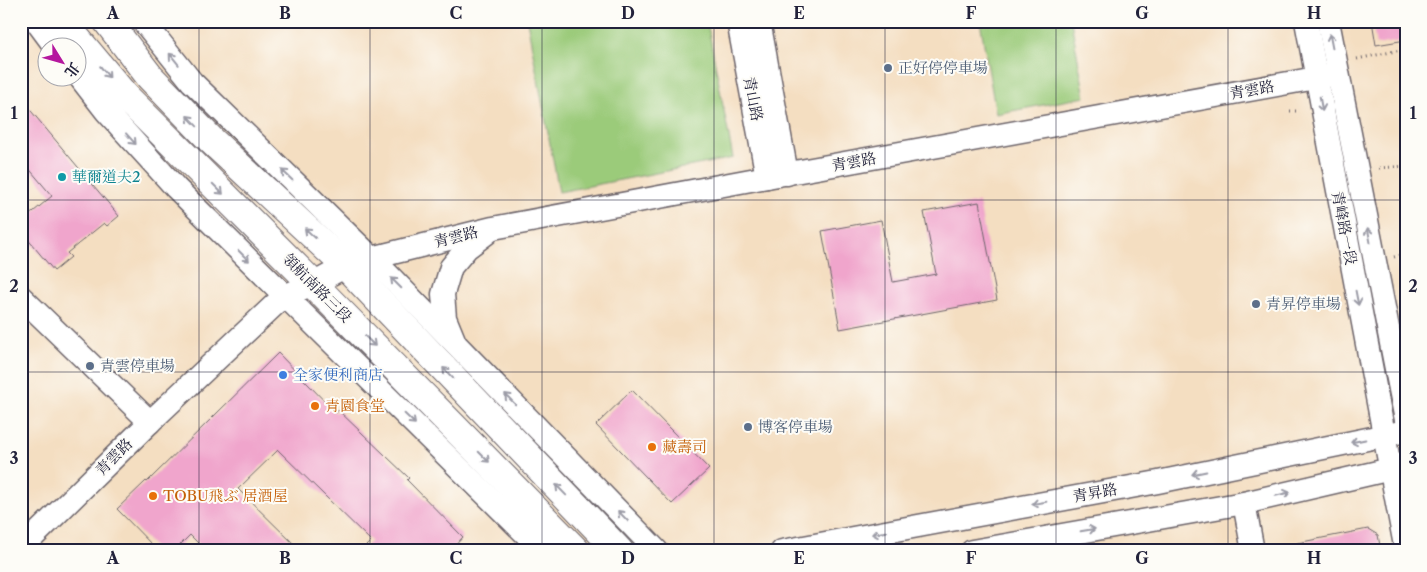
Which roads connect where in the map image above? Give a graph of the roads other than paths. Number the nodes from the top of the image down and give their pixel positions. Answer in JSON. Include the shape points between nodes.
{"nodes":[{"id":1,"x":36,"y":21,"type":"edge"},
{"id":2,"x":62,"y":21,"type":"edge"},
{"id":3,"x":107,"y":21,"type":"edge"},
{"id":4,"x":143,"y":21,"type":"edge"},
{"id":5,"x":738,"y":21,"type":"edge"},
{"id":6,"x":759,"y":21,"type":"edge"},
{"id":7,"x":1306,"y":21,"type":"edge"},
{"id":8,"x":1328,"y":21,"type":"edge"},
{"id":9,"x":49,"y":38,"type":"edge"},
{"id":10,"x":1336,"y":71,"type":"junction"},
{"id":11,"x":88,"y":88,"type":"edge"},
{"id":12,"x":777,"y":175,"type":"junction"},
{"id":13,"x":493,"y":228,"type":"junction"},
{"id":14,"x":372,"y":258,"type":"junction"},
{"id":15,"x":346,"y":266,"type":"junction"},
{"id":16,"x":313,"y":284,"type":"junction"},
{"id":17,"x":284,"y":296,"type":"junction"},
{"id":18,"x":21,"y":297,"type":"edge"},
{"id":19,"x":457,"y":345,"type":"junction"},
{"id":20,"x":1406,"y":420,"type":"edge"},
{"id":21,"x":150,"y":422,"type":"junction"},
{"id":22,"x":1395,"y":433,"type":"edge"},
{"id":23,"x":1398,"y":469,"type":"edge"},
{"id":24,"x":1244,"y":503,"type":"junction"},
{"id":25,"x":29,"y":543,"type":"edge"},
{"id":26,"x":543,"y":551,"type":"edge"},
{"id":27,"x":576,"y":551,"type":"edge"},
{"id":28,"x":619,"y":551,"type":"edge"},
{"id":29,"x":657,"y":551,"type":"edge"},
{"id":30,"x":782,"y":551,"type":"edge"},
{"id":31,"x":972,"y":551,"type":"edge"},
{"id":32,"x":1253,"y":551,"type":"edge"},
{"id":33,"x":1406,"y":551,"type":"edge"}],
"edges":[{"from":1,"to":9,"type":"street"},
{"from":2,"to":16,"type":"main road","name":"領航南路三段","one_way":true,"via":[[124,95]]},
{"from":15,"to":3,"type":"main road","one_way":true,"via":[[150,77]]},
{"from":14,"to":4,"type":"street","one_way":true,"via":[[192,82]]},
{"from":5,"to":12,"type":"street","name":"青山路"},
{"from":6,"to":12,"type":"street","name":"青山路"},
{"from":7,"to":10,"type":"street","name":"青峰路一段"},
{"from":10,"to":8,"type":"street","name":"青峰路一段","one_way":true},
{"from":10,"to":12,"type":"street","name":"青雲路"},
{"from":20,"to":10,"type":"street","name":"青峰路一段","one_way":true},
{"from":10,"to":22,"type":"street","name":"青峰路一段","one_way":true,"via":[[1354,282]]},
{"from":11,"to":17,"type":"street","name":"領航南路三段","one_way":true,"via":[[176,188]]},
{"from":12,"to":13,"type":"street","name":"青雲路"},
{"from":13,"to":14,"type":"street","name":"青雲路"},
{"from":13,"to":19,"type":"street","via":[[467,248],[451,267],[444,294],[445,318]]},
{"from":14,"to":15,"type":"street","name":"青雲路"},
{"from":19,"to":14,"type":"street","one_way":true},
{"from":15,"to":16,"type":"street","name":"青雲路"},
{"from":28,"to":15,"type":"main road","one_way":true},
{"from":16,"to":17,"type":"street","name":"青雲路"},
{"from":16,"to":27,"type":"main road","name":"領航南路三段","one_way":true},
{"from":17,"to":21,"type":"street","name":"青雲路"},
{"from":17,"to":26,"type":"street","name":"領航南路三段","one_way":true},
{"from":18,"to":21,"type":"street"},
{"from":29,"to":19,"type":"street","one_way":true},
{"from":21,"to":25,"type":"street","name":"青雲路"},
{"from":22,"to":23,"type":"street","name":"青峰路一段"},
{"from":22,"to":30,"type":"street","name":"青昇路","one_way":true,"via":[[1158,482]]},
{"from":24,"to":23,"type":"street","one_way":true},
{"from":23,"to":33,"type":"street","name":"青峰路一段"},
{"from":31,"to":24,"type":"street","one_way":true},
{"from":24,"to":32,"type":"street"}]}
